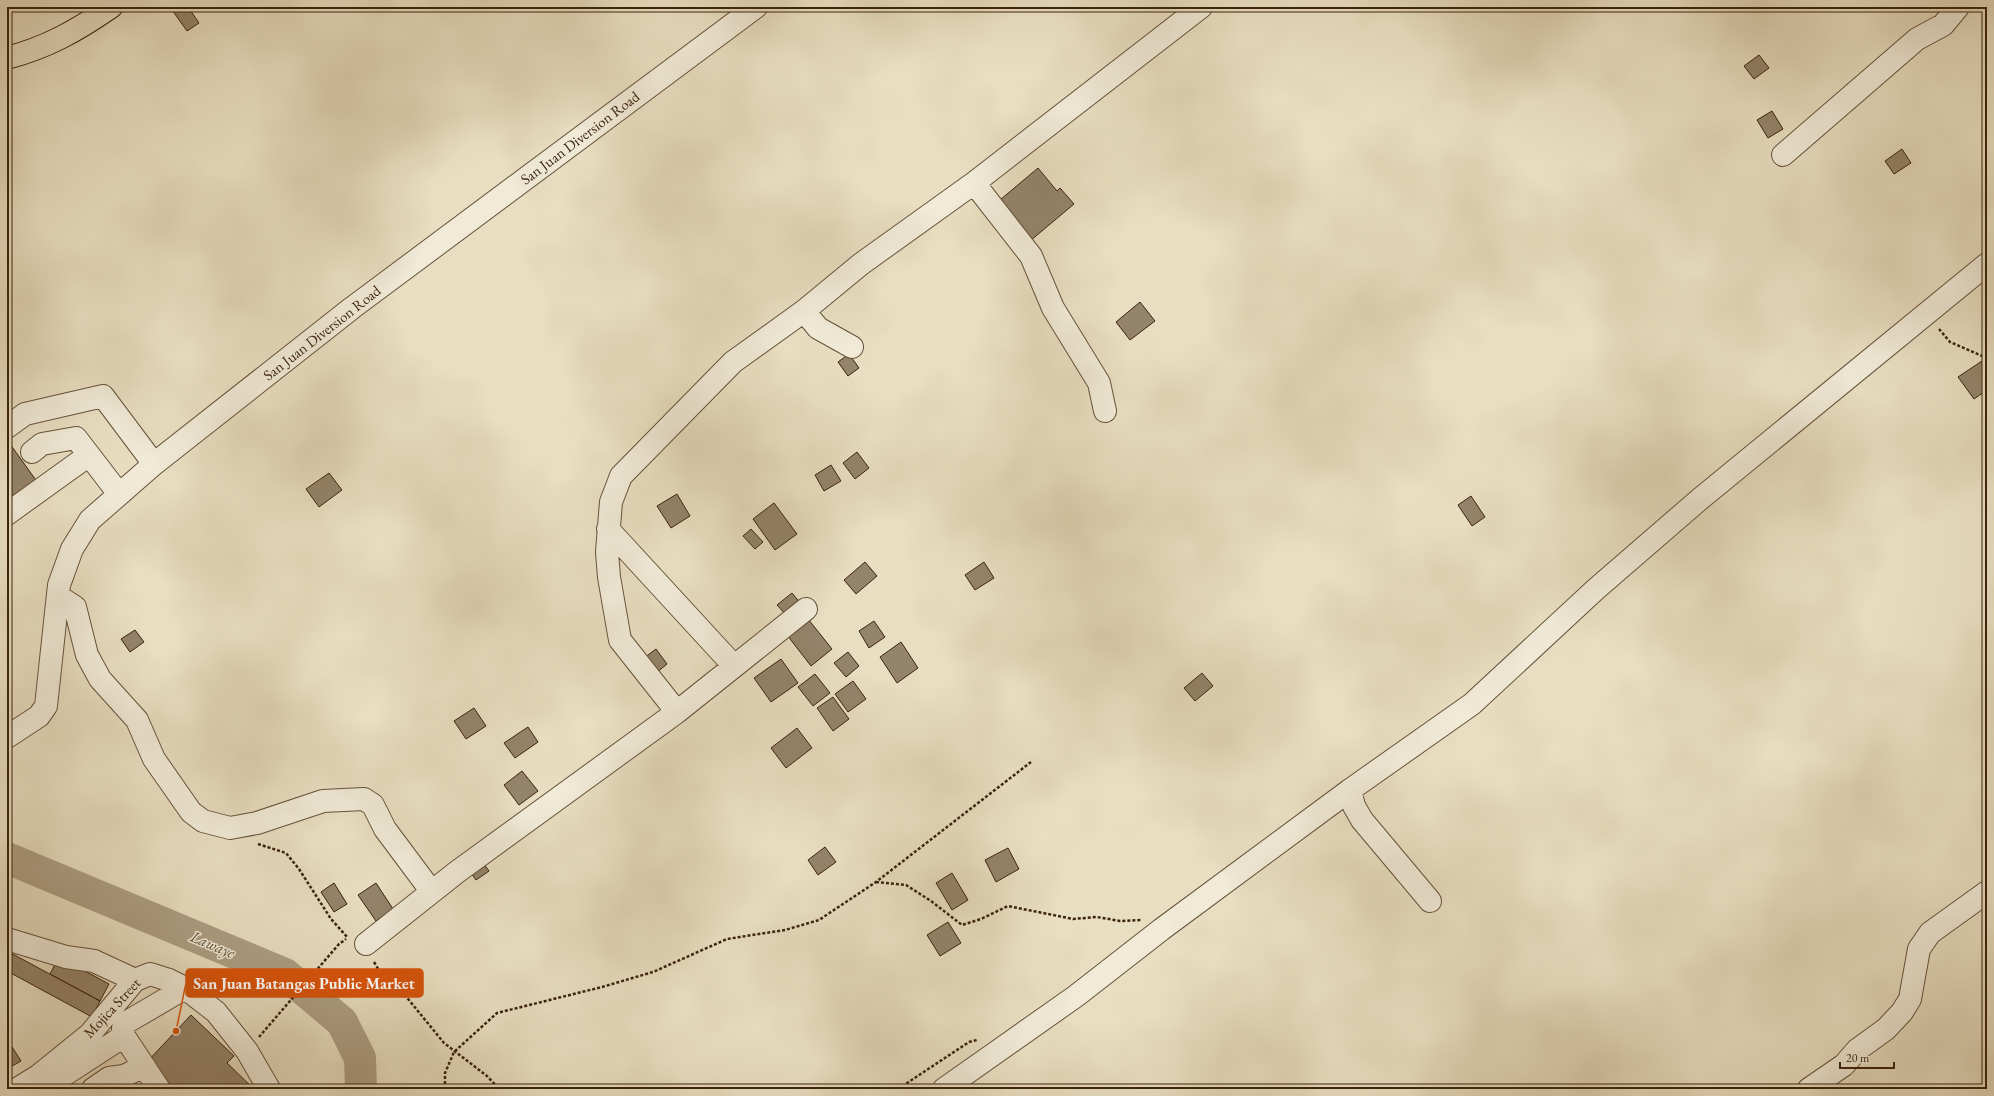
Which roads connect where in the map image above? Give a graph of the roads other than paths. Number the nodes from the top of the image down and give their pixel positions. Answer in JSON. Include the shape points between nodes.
{"nodes":[{"id":1,"x":111,"y":7,"type":"edge"},
{"id":2,"x":756,"y":7,"type":"edge"},
{"id":3,"x":1201,"y":7,"type":"edge"},
{"id":4,"x":1958,"y":7,"type":"edge"},
{"id":5,"x":7,"y":58,"type":"edge"},
{"id":6,"x":1783,"y":155,"type":"dead end"},
{"id":7,"x":974,"y":183,"type":"junction"},
{"id":8,"x":1987,"y":264,"type":"edge"},
{"id":9,"x":804,"y":311,"type":"junction"},
{"id":10,"x":852,"y":347,"type":"dead end"},
{"id":11,"x":1105,"y":411,"type":"dead end"},
{"id":12,"x":7,"y":427,"type":"edge"},
{"id":13,"x":32,"y":452,"type":"dead end"},
{"id":14,"x":89,"y":455,"type":"junction"},
{"id":15,"x":154,"y":464,"type":"junction"},
{"id":16,"x":119,"y":494,"type":"junction"},
{"id":17,"x":7,"y":514,"type":"edge"},
{"id":18,"x":608,"y":529,"type":"junction"},
{"id":19,"x":58,"y":596,"type":"junction"},
{"id":20,"x":806,"y":609,"type":"dead end"},
{"id":21,"x":734,"y":666,"type":"junction"},
{"id":22,"x":677,"y":712,"type":"junction"},
{"id":23,"x":7,"y":737,"type":"edge"},
{"id":24,"x":1350,"y":790,"type":"junction"},
{"id":25,"x":432,"y":892,"type":"junction"},
{"id":26,"x":1987,"y":892,"type":"edge"},
{"id":27,"x":1430,"y":901,"type":"dead end"},
{"id":28,"x":7,"y":939,"type":"edge"},
{"id":29,"x":366,"y":944,"type":"road end"},
{"id":30,"x":142,"y":977,"type":"junction"},
{"id":31,"x":185,"y":988,"type":"junction"},
{"id":32,"x":124,"y":1036,"type":"junction"},
{"id":33,"x":144,"y":1066,"type":"junction"},
{"id":34,"x":38,"y":1076,"type":"junction"},
{"id":35,"x":17,"y":1089,"type":"edge"},
{"id":36,"x":93,"y":1089,"type":"edge"},
{"id":37,"x":159,"y":1089,"type":"edge"},
{"id":38,"x":269,"y":1089,"type":"edge"},
{"id":39,"x":944,"y":1089,"type":"edge"},
{"id":40,"x":1809,"y":1089,"type":"edge"}],
"edges":[{"from":1,"to":5,"type":"main road","via":[[62,39]]},
{"from":2,"to":15,"type":"street","name":"San Juan Diversion Road","via":[[352,308]]},
{"from":3,"to":7,"type":"street"},
{"from":4,"to":6,"type":"street","via":[[1943,25],[1917,38]]},
{"from":7,"to":9,"type":"street","via":[[861,264]]},
{"from":7,"to":11,"type":"street","via":[[1030,256],[1053,308],[1099,383]]},
{"from":8,"to":24,"type":"street","via":[[1700,499],[1596,589],[1472,704]]},
{"from":9,"to":10,"type":"street","via":[[818,328]]},
{"from":9,"to":18,"type":"street","via":[[733,362],[621,476],[611,502]]},
{"from":12,"to":15,"type":"street","via":[[25,414],[103,396]]},
{"from":13,"to":14,"type":"street","via":[[42,444],[76,438]]},
{"from":14,"to":16,"type":"street"},
{"from":14,"to":17,"type":"street"},
{"from":15,"to":16,"type":"street","name":"San Juan Diversion Road"},
{"from":16,"to":19,"type":"street","name":"San Juan Diversion Road","via":[[90,520],[72,549],[59,585]]},
{"from":18,"to":21,"type":"street"},
{"from":18,"to":22,"type":"street","via":[[609,577],[620,640]]},
{"from":19,"to":23,"type":"street","name":"San Juan Diversion Road","via":[[46,706],[39,716]]},
{"from":19,"to":25,"type":"street","via":[[75,607],[87,654],[100,679],[137,720],[154,759],[191,812],[203,821],[230,828],[257,823],[323,801],[364,799],[373,805],[385,829]]},
{"from":20,"to":21,"type":"street"},
{"from":21,"to":22,"type":"street"},
{"from":22,"to":25,"type":"street"},
{"from":24,"to":27,"type":"street","via":[[1354,806],[1362,820]]},
{"from":24,"to":39,"type":"street","via":[[1076,996]]},
{"from":25,"to":29,"type":"street"},
{"from":26,"to":40,"type":"street","via":[[1930,933],[1919,949],[1910,999],[1902,1012],[1886,1029],[1856,1050],[1844,1065]]},
{"from":28,"to":30,"type":"street","via":[[66,957],[94,961]]},
{"from":30,"to":31,"type":"street","via":[[169,980]]},
{"from":30,"to":34,"type":"street","name":"Mojica Street","via":[[90,1034]]},
{"from":31,"to":32,"type":"street","via":[[127,1022],[123,1028]]},
{"from":31,"to":38,"type":"street","via":[[216,1012],[247,1052]]},
{"from":32,"to":33,"type":"street"},
{"from":32,"to":34,"type":"street","via":[[58,1079]]},
{"from":33,"to":36,"type":"street","via":[[124,1076],[109,1078]]},
{"from":33,"to":37,"type":"street"},
{"from":34,"to":35,"type":"street","name":"Mojica Street"}]}
